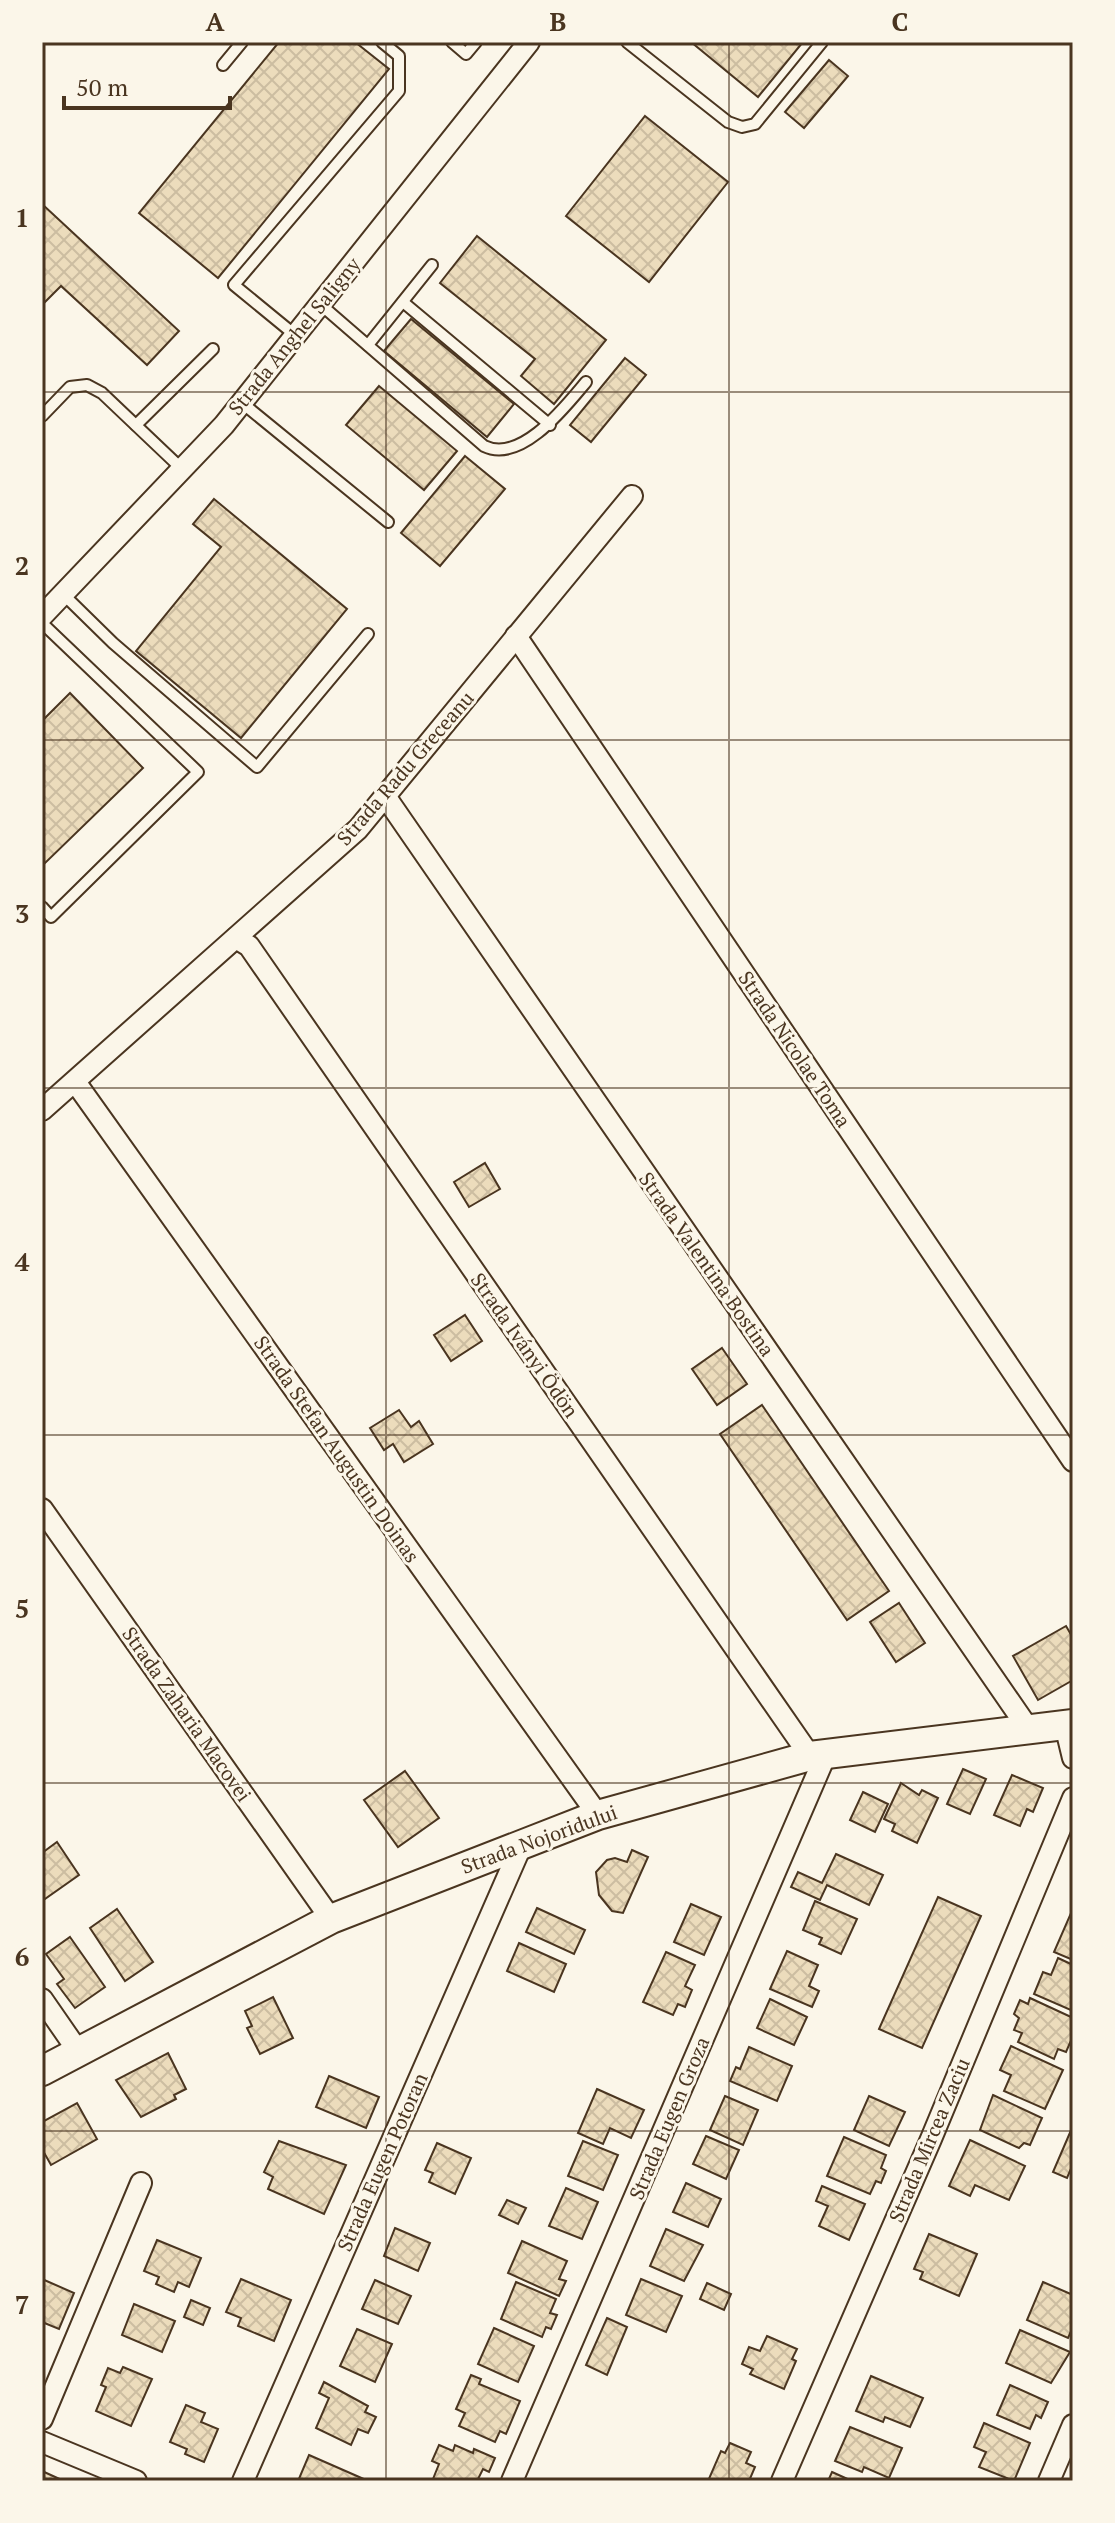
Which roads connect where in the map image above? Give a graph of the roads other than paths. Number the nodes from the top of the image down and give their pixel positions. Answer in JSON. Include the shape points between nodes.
{"nodes":[{"id":1,"x":242,"y":42,"type":"edge"},
{"id":2,"x":382,"y":42,"type":"edge"},
{"id":3,"x":452,"y":42,"type":"edge"},
{"id":4,"x":476,"y":42,"type":"edge"},
{"id":5,"x":529,"y":42,"type":"edge"},
{"id":6,"x":627,"y":42,"type":"edge"},
{"id":7,"x":822,"y":42,"type":"edge"},
{"id":8,"x":223,"y":65,"type":"dead end"},
{"id":9,"x":432,"y":265,"type":"dead end"},
{"id":10,"x":403,"y":302,"type":"junction"},
{"id":11,"x":320,"y":304,"type":"junction"},
{"id":12,"x":295,"y":335,"type":"junction"},
{"id":13,"x":368,"y":345,"type":"junction"},
{"id":14,"x":213,"y":349,"type":"dead end"},
{"id":15,"x":586,"y":382,"type":"dead end"},
{"id":16,"x":241,"y":402,"type":"junction"},
{"id":17,"x":42,"y":416,"type":"edge"},
{"id":18,"x":136,"y":425,"type":"junction"},
{"id":19,"x":550,"y":425,"type":"junction"},
{"id":20,"x":182,"y":469,"type":"junction"},
{"id":21,"x":632,"y":496,"type":"dead end"},
{"id":22,"x":388,"y":522,"type":"dead end"},
{"id":23,"x":63,"y":594,"type":"junction"},
{"id":24,"x":42,"y":616,"type":"edge"},
{"id":25,"x":42,"y":623,"type":"edge"},
{"id":26,"x":368,"y":634,"type":"dead end"},
{"id":27,"x":516,"y":636,"type":"junction"},
{"id":28,"x":385,"y":796,"type":"junction"},
{"id":29,"x":42,"y":907,"type":"edge"},
{"id":30,"x":236,"y":938,"type":"junction"},
{"id":31,"x":76,"y":1083,"type":"junction"},
{"id":32,"x":42,"y":1110,"type":"edge"},
{"id":33,"x":1073,"y":1461,"type":"edge"},
{"id":34,"x":42,"y":1509,"type":"edge"},
{"id":35,"x":1069,"y":1724,"type":"edge"},
{"id":36,"x":1030,"y":1731,"type":"junction"},
{"id":37,"x":818,"y":1755,"type":"junction"},
{"id":38,"x":1073,"y":1758,"type":"edge"},
{"id":39,"x":1073,"y":1798,"type":"edge"},
{"id":40,"x":598,"y":1815,"type":"junction"},
{"id":41,"x":522,"y":1844,"type":"junction"},
{"id":42,"x":331,"y":1919,"type":"junction"},
{"id":43,"x":42,"y":1999,"type":"edge"},
{"id":44,"x":78,"y":2051,"type":"junction"},
{"id":45,"x":42,"y":2071,"type":"edge"},
{"id":46,"x":141,"y":2183,"type":"dead end"},
{"id":47,"x":42,"y":2419,"type":"edge"},
{"id":48,"x":1073,"y":2425,"type":"edge"},
{"id":49,"x":42,"y":2442,"type":"edge"},
{"id":50,"x":136,"y":2481,"type":"edge"},
{"id":51,"x":243,"y":2481,"type":"edge"},
{"id":52,"x":512,"y":2481,"type":"edge"},
{"id":53,"x":782,"y":2481,"type":"edge"},
{"id":54,"x":1049,"y":2481,"type":"edge"}],
"edges":[{"from":1,"to":8,"type":"lane"},
{"from":2,"to":12,"type":"lane","via":[[399,56],[399,91],[234,285]]},
{"from":3,"to":4,"type":"lane","via":[[466,54]]},
{"from":5,"to":11,"type":"street","name":"Strada Anghel Saligny"},
{"from":6,"to":7,"type":"lane","via":[[728,122],[742,127],[755,124]]},
{"from":9,"to":10,"type":"lane"},
{"from":10,"to":13,"type":"lane"},
{"from":10,"to":19,"type":"lane"},
{"from":11,"to":12,"type":"street","name":"Strada Anghel Saligny"},
{"from":11,"to":13,"type":"lane"},
{"from":12,"to":16,"type":"street","name":"Strada Anghel Saligny"},
{"from":13,"to":19,"type":"lane","via":[[495,451]]},
{"from":14,"to":18,"type":"lane"},
{"from":15,"to":19,"type":"lane"},
{"from":16,"to":20,"type":"street","name":"Strada Anghel Saligny"},
{"from":16,"to":22,"type":"lane"},
{"from":17,"to":18,"type":"lane","via":[[70,387],[87,385]]},
{"from":18,"to":20,"type":"lane"},
{"from":20,"to":23,"type":"street","name":"Strada Anghel Saligny"},
{"from":21,"to":27,"type":"street","name":"Strada Radu Greceanu"},
{"from":23,"to":24,"type":"street","name":"Strada Anghel Saligny"},
{"from":23,"to":26,"type":"lane","via":[[257,767]]},
{"from":25,"to":29,"type":"lane","via":[[198,772],[51,917]]},
{"from":27,"to":28,"type":"street","name":"Strada Radu Greceanu"},
{"from":27,"to":33,"type":"street","name":"Strada Nicolae Toma"},
{"from":28,"to":30,"type":"street","name":"Strada Radu Greceanu","via":[[358,829]]},
{"from":28,"to":36,"type":"street","name":"Strada Valentina Bostina"},
{"from":30,"to":31,"type":"street","name":"Strada Radu Greceanu"},
{"from":30,"to":37,"type":"street","name":"Strada Iványi Ödön","via":[[249,946]]},
{"from":31,"to":32,"type":"street","name":"Strada Radu Greceanu"},
{"from":31,"to":40,"type":"street","name":"Strada Stefan Augustin Doinas"},
{"from":34,"to":42,"type":"street","name":"Strada Zaharia Macovei"},
{"from":35,"to":36,"type":"main road","name":"Strada Nojoridului"},
{"from":35,"to":38,"type":"street"},
{"from":36,"to":37,"type":"main road","name":"Strada Nojoridului"},
{"from":37,"to":40,"type":"main road","name":"Strada Nojoridului"},
{"from":37,"to":52,"type":"street","name":"Strada Eugen Groza"},
{"from":39,"to":53,"type":"street","name":"Strada Mircea Zaciu"},
{"from":40,"to":41,"type":"main road","name":"Strada Nojoridului"},
{"from":41,"to":42,"type":"main road","name":"Strada Nojoridului"},
{"from":41,"to":51,"type":"street","name":"Strada Eugen Potoran"},
{"from":42,"to":44,"type":"main road","name":"Strada Nojoridului"},
{"from":43,"to":44,"type":"street"},
{"from":44,"to":45,"type":"main road","name":"Strada Nojoridului"},
{"from":46,"to":47,"type":"street"},
{"from":48,"to":54,"type":"street"},
{"from":49,"to":50,"type":"street"}]}
